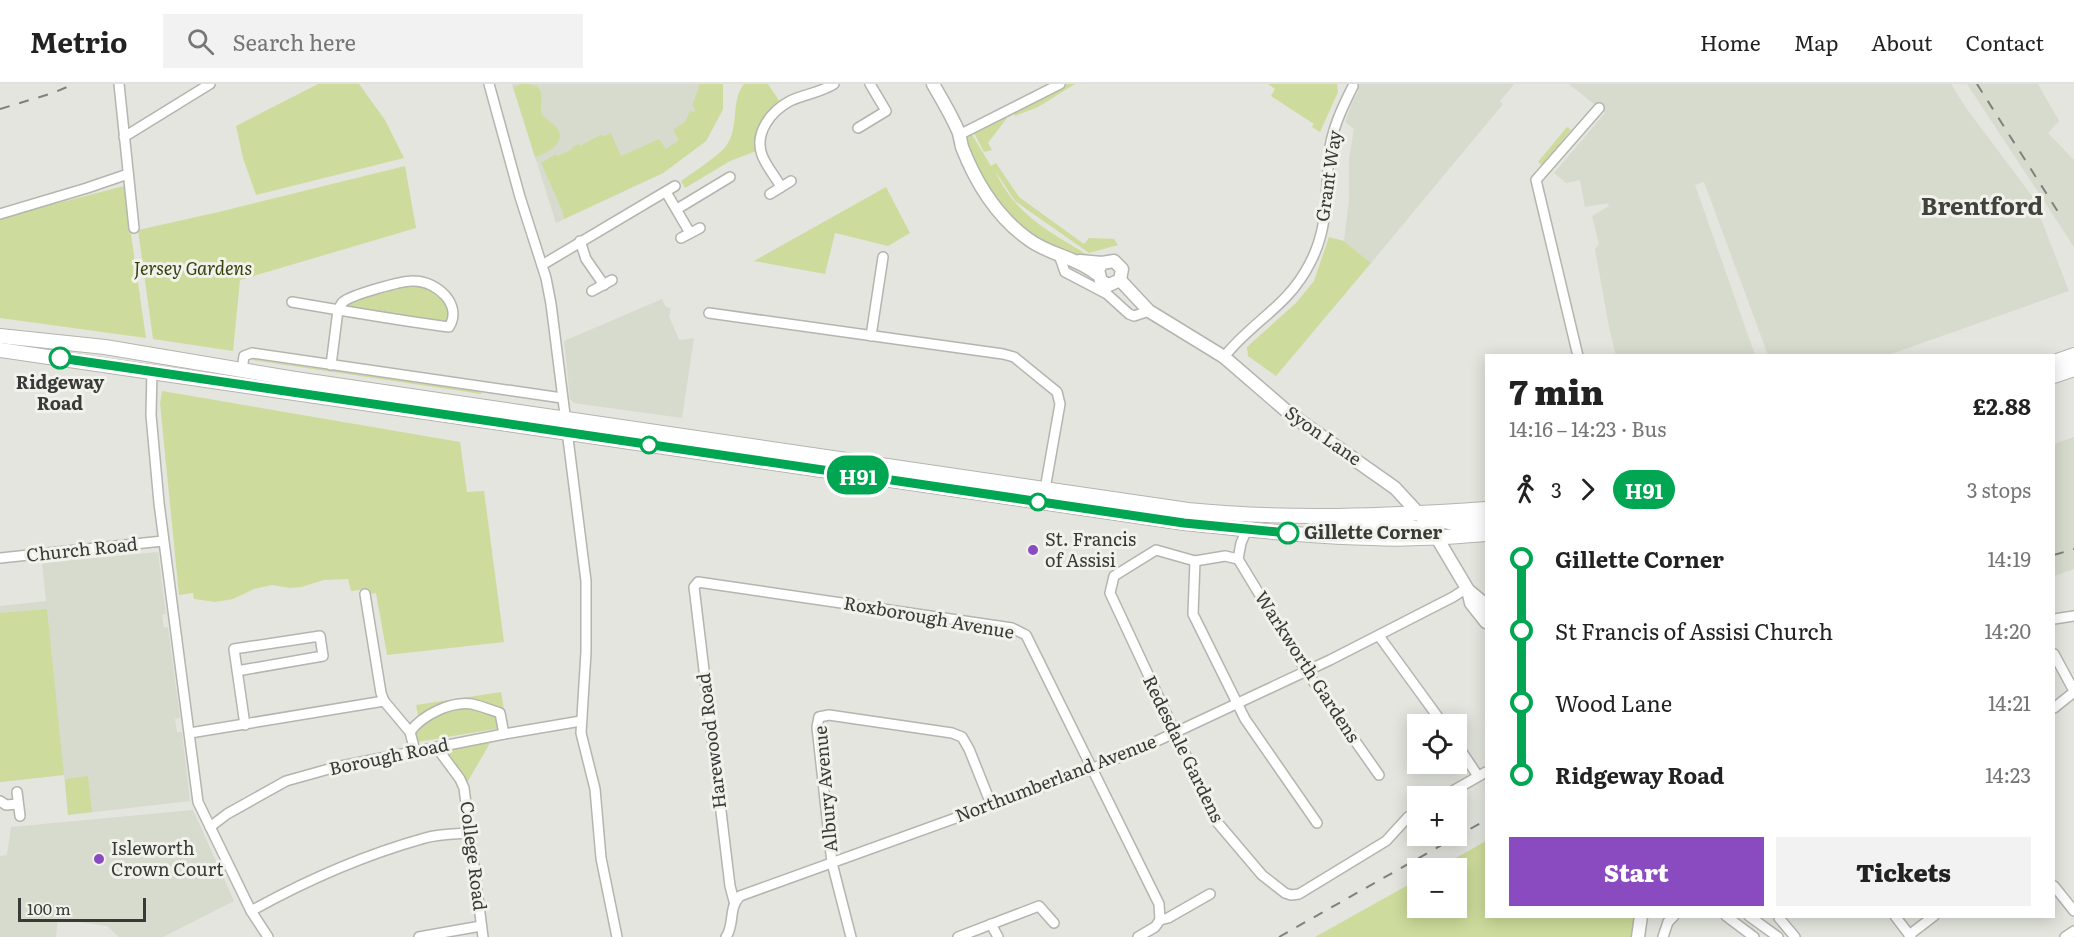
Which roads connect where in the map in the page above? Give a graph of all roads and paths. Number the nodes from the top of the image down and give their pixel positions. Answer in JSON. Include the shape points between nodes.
{"nodes":[{"id":1,"x":119,"y":84,"type":"edge"},
{"id":2,"x":210,"y":84,"type":"edge"},
{"id":3,"x":489,"y":84,"type":"edge"},
{"id":4,"x":834,"y":84,"type":"edge"},
{"id":5,"x":870,"y":84,"type":"edge"},
{"id":6,"x":933,"y":84,"type":"edge"},
{"id":7,"x":1060,"y":84,"type":"edge"},
{"id":8,"x":1355,"y":88,"type":"dead end"},
{"id":9,"x":1599,"y":108,"type":"dead end"},
{"id":10,"x":858,"y":128,"type":"dead end"},
{"id":11,"x":959,"y":135,"type":"junction"},
{"id":12,"x":124,"y":137,"type":"junction"},
{"id":13,"x":128,"y":174,"type":"junction"},
{"id":14,"x":730,"y":177,"type":"dead end"},
{"id":15,"x":791,"y":181,"type":"dead end"},
{"id":16,"x":675,"y":186,"type":"dead end"},
{"id":17,"x":780,"y":187,"type":"junction"},
{"id":18,"x":666,"y":192,"type":"junction"},
{"id":19,"x":770,"y":194,"type":"dead end"},
{"id":20,"x":677,"y":209,"type":"junction"},
{"id":21,"x":0,"y":214,"type":"edge"},
{"id":22,"x":134,"y":228,"type":"dead end"},
{"id":23,"x":700,"y":228,"type":"dead end"},
{"id":24,"x":690,"y":233,"type":"junction"},
{"id":25,"x":681,"y":238,"type":"dead end"},
{"id":26,"x":580,"y":241,"type":"junction"},
{"id":27,"x":1059,"y":255,"type":"junction"},
{"id":28,"x":883,"y":257,"type":"dead end"},
{"id":29,"x":542,"y":265,"type":"junction"},
{"id":30,"x":1100,"y":268,"type":"junction"},
{"id":31,"x":1120,"y":280,"type":"junction"},
{"id":32,"x":592,"y":291,"type":"dead end"},
{"id":33,"x":292,"y":302,"type":"dead end"},
{"id":34,"x":338,"y":310,"type":"junction"},
{"id":35,"x":1149,"y":311,"type":"junction"},
{"id":36,"x":709,"y":313,"type":"dead end"},
{"id":37,"x":0,"y":336,"type":"edge"},
{"id":38,"x":871,"y":336,"type":"junction"},
{"id":39,"x":0,"y":350,"type":"edge"},
{"id":40,"x":1578,"y":354,"type":"edge"},
{"id":41,"x":2074,"y":355,"type":"edge"},
{"id":42,"x":1224,"y":357,"type":"junction"},
{"id":43,"x":2055,"y":362,"type":"edge"},
{"id":44,"x":331,"y":364,"type":"junction"},
{"id":45,"x":2074,"y":369,"type":"edge"},
{"id":46,"x":242,"y":370,"type":"junction"},
{"id":47,"x":152,"y":371,"type":"junction"},
{"id":48,"x":2055,"y":376,"type":"edge"},
{"id":49,"x":562,"y":398,"type":"junction"},
{"id":50,"x":565,"y":417,"type":"junction"},
{"id":51,"x":568,"y":433,"type":"junction"},
{"id":52,"x":1045,"y":489,"type":"junction"},
{"id":53,"x":1485,"y":509,"type":"edge"},
{"id":54,"x":1420,"y":513,"type":"junction"},
{"id":55,"x":1316,"y":515,"type":"junction"},
{"id":56,"x":1485,"y":522,"type":"edge"},
{"id":57,"x":1247,"y":529,"type":"junction"},
{"id":58,"x":1485,"y":534,"type":"edge"},
{"id":59,"x":1438,"y":537,"type":"junction"},
{"id":60,"x":163,"y":541,"type":"junction"},
{"id":61,"x":0,"y":558,"type":"edge"},
{"id":62,"x":1238,"y":559,"type":"junction"},
{"id":63,"x":1195,"y":561,"type":"junction"},
{"id":64,"x":698,"y":582,"type":"joint"},
{"id":65,"x":1468,"y":589,"type":"junction"},
{"id":66,"x":365,"y":594,"type":"dead end"},
{"id":67,"x":1485,"y":604,"type":"edge"},
{"id":68,"x":2074,"y":616,"type":"edge"},
{"id":69,"x":2055,"y":619,"type":"edge"},
{"id":70,"x":1485,"y":621,"type":"edge"},
{"id":71,"x":1379,"y":636,"type":"junction"},
{"id":72,"x":2055,"y":656,"type":"edge"},
{"id":73,"x":237,"y":671,"type":"junction"},
{"id":74,"x":1306,"y":671,"type":"junction"},
{"id":75,"x":2074,"y":692,"type":"edge"},
{"id":76,"x":384,"y":701,"type":"junction"},
{"id":77,"x":1237,"y":702,"type":"junction"},
{"id":78,"x":2055,"y":707,"type":"edge"},
{"id":79,"x":1436,"y":714,"type":"edge"},
{"id":80,"x":582,"y":721,"type":"junction"},
{"id":81,"x":245,"y":725,"type":"junction"},
{"id":82,"x":410,"y":732,"type":"junction"},
{"id":83,"x":1174,"y":732,"type":"junction"},
{"id":84,"x":190,"y":733,"type":"junction"},
{"id":85,"x":504,"y":734,"type":"junction"},
{"id":86,"x":437,"y":747,"type":"junction"},
{"id":87,"x":415,"y":751,"type":"junction"},
{"id":88,"x":1467,"y":756,"type":"edge"},
{"id":89,"x":1091,"y":769,"type":"junction"},
{"id":90,"x":1482,"y":774,"type":"edge"},
{"id":91,"x":1380,"y":775,"type":"dead end"},
{"id":92,"x":1461,"y":786,"type":"edge"},
{"id":93,"x":17,"y":792,"type":"dead end"},
{"id":94,"x":0,"y":801,"type":"edge"},
{"id":95,"x":18,"y":804,"type":"junction"},
{"id":96,"x":991,"y":804,"type":"junction"},
{"id":97,"x":20,"y":816,"type":"dead end"},
{"id":98,"x":1407,"y":818,"type":"edge"},
{"id":99,"x":1317,"y":822,"type":"dead end"},
{"id":100,"x":210,"y":827,"type":"junction"},
{"id":101,"x":470,"y":833,"type":"junction"},
{"id":102,"x":832,"y":863,"type":"junction"},
{"id":103,"x":2055,"y":887,"type":"edge"},
{"id":104,"x":1210,"y":894,"type":"dead end"},
{"id":105,"x":734,"y":901,"type":"junction"},
{"id":106,"x":2074,"y":910,"type":"edge"},
{"id":107,"x":250,"y":911,"type":"junction"},
{"id":108,"x":1641,"y":918,"type":"edge"},
{"id":109,"x":1672,"y":918,"type":"edge"},
{"id":110,"x":1729,"y":918,"type":"edge"},
{"id":111,"x":1752,"y":918,"type":"edge"},
{"id":112,"x":1778,"y":918,"type":"edge"},
{"id":113,"x":1896,"y":918,"type":"edge"},
{"id":114,"x":1932,"y":918,"type":"edge"},
{"id":115,"x":1160,"y":920,"type":"junction"},
{"id":116,"x":1054,"y":923,"type":"dead end"},
{"id":117,"x":991,"y":924,"type":"junction"},
{"id":118,"x":482,"y":926,"type":"junction"},
{"id":119,"x":2074,"y":931,"type":"edge"},
{"id":120,"x":730,"y":936,"type":"edge"},
{"id":121,"x":1910,"y":936,"type":"edge"},
{"id":122,"x":268,"y":937,"type":"edge"},
{"id":123,"x":419,"y":937,"type":"edge"},
{"id":124,"x":483,"y":937,"type":"edge"},
{"id":125,"x":617,"y":937,"type":"edge"},
{"id":126,"x":851,"y":937,"type":"edge"},
{"id":127,"x":958,"y":937,"type":"edge"},
{"id":128,"x":998,"y":937,"type":"edge"},
{"id":129,"x":1138,"y":937,"type":"edge"},
{"id":130,"x":1638,"y":937,"type":"edge"},
{"id":131,"x":1663,"y":937,"type":"edge"},
{"id":132,"x":1754,"y":937,"type":"edge"},
{"id":133,"x":1778,"y":937,"type":"edge"},
{"id":134,"x":1795,"y":937,"type":"edge"},
{"id":135,"x":2065,"y":937,"type":"edge"}],
"edges":[{"from":1,"to":12,"type":"street"},
{"from":2,"to":12,"type":"street"},
{"from":3,"to":29,"type":"street"},
{"from":4,"to":17,"type":"street","via":[[791,101],[766,123],[761,133],[761,153]]},
{"from":5,"to":10,"type":"street","via":[[886,111]]},
{"from":6,"to":11,"type":"main road","name":"Syon Lane"},
{"from":7,"to":11,"type":"street"},
{"from":8,"to":42,"type":"street","name":"Grant Way","via":[[1339,115],[1329,154],[1326,211],[1310,263],[1285,300]]},
{"from":9,"to":40,"type":"street","via":[[1536,180]]},
{"from":11,"to":27,"type":"main road","name":"Syon Lane","via":[[974,172],[998,213],[1030,241]]},
{"from":12,"to":13,"type":"street"},
{"from":13,"to":21,"type":"street"},
{"from":13,"to":22,"type":"street"},
{"from":14,"to":20,"type":"street"},
{"from":15,"to":17,"type":"street"},
{"from":16,"to":18,"type":"street"},
{"from":17,"to":19,"type":"street"},
{"from":18,"to":20,"type":"street"},
{"from":18,"to":26,"type":"street"},
{"from":20,"to":24,"type":"street"},
{"from":23,"to":24,"type":"street"},
{"from":24,"to":25,"type":"street"},
{"from":26,"to":29,"type":"street"},
{"from":26,"to":32,"type":"street","via":[[586,259],[608,283]]},
{"from":27,"to":30,"type":"main road","name":"Syon Lane"},
{"from":27,"to":35,"type":"street","name":"Syon Lane","via":[[1065,272],[1107,294],[1129,314]]},
{"from":28,"to":38,"type":"street"},
{"from":29,"to":49,"type":"street","via":[[551,304]]},
{"from":30,"to":31,"type":"main road","via":[[1105,284],[1113,285]]},
{"from":30,"to":31,"type":"main road","via":[[1110,260],[1118,263],[1122,269]]},
{"from":31,"to":35,"type":"main road","name":"Syon Lane"},
{"from":33,"to":34,"type":"street"},
{"from":34,"to":34,"type":"street","via":[[358,294],[413,280],[440,290],[454,312],[448,327]]},
{"from":34,"to":44,"type":"street"},
{"from":35,"to":42,"type":"main road","name":"Syon Lane"},
{"from":36,"to":38,"type":"street"},
{"from":37,"to":46,"type":"highway","via":[[99,346]]},
{"from":38,"to":52,"type":"street","via":[[1014,357],[1057,392],[1060,404]]},
{"from":39,"to":47,"type":"highway"},
{"from":41,"to":43,"type":"highway"},
{"from":42,"to":54,"type":"main road","name":"Syon Lane","via":[[1290,414],[1388,483]]},
{"from":44,"to":46,"type":"street","via":[[252,352],[244,356]]},
{"from":44,"to":49,"type":"street"},
{"from":45,"to":48,"type":"highway"},
{"from":46,"to":50,"type":"highway"},
{"from":47,"to":51,"type":"highway"},
{"from":47,"to":60,"type":"street","via":[[151,416]]},
{"from":49,"to":50,"type":"street"},
{"from":50,"to":51,"type":"street"},
{"from":50,"to":52,"type":"highway"},
{"from":51,"to":57,"type":"highway"},
{"from":51,"to":80,"type":"street","via":[[586,581]]},
{"from":52,"to":55,"type":"highway","via":[[1229,514]]},
{"from":53,"to":54,"type":"highway"},
{"from":54,"to":55,"type":"highway"},
{"from":54,"to":56,"type":"highway","via":[[1442,521]]},
{"from":54,"to":59,"type":"main road","name":"Syon Lane"},
{"from":55,"to":59,"type":"highway","via":[[1357,525],[1413,526]]},
{"from":57,"to":59,"type":"highway","via":[[1373,538]]},
{"from":57,"to":62,"type":"street"},
{"from":58,"to":59,"type":"highway"},
{"from":59,"to":65,"type":"main road","name":"Syon Lane"},
{"from":60,"to":61,"type":"street","name":"Church Road"},
{"from":60,"to":84,"type":"street"},
{"from":62,"to":63,"type":"street","name":"Redesdale Gardens","via":[[1225,556]]},
{"from":62,"to":74,"type":"street","name":"Warkworth Gardens"},
{"from":63,"to":77,"type":"street","via":[[1193,614]]},
{"from":63,"to":83,"type":"street","name":"Redesdale Gardens","via":[[1156,550],[1114,576],[1110,593]]},
{"from":64,"to":89,"type":"street","name":"Roxborough Avenue","via":[[1012,628],[1026,635]]},
{"from":64,"to":105,"type":"street","name":"Harewood Road","via":[[694,587]]},
{"from":65,"to":67,"type":"main road","name":"Syon Lane"},
{"from":65,"to":70,"type":"main road","name":"Syon Lane","via":[[1471,603]]},
{"from":65,"to":71,"type":"street","name":"Northumberland Avenue"},
{"from":66,"to":76,"type":"street"},
{"from":68,"to":69,"type":"street"},
{"from":71,"to":74,"type":"street","name":"Northumberland Avenue"},
{"from":71,"to":79,"type":"street"},
{"from":72,"to":75,"type":"street"},
{"from":73,"to":73,"type":"street","via":[[234,649],[320,636],[323,656]]},
{"from":73,"to":81,"type":"street"},
{"from":74,"to":77,"type":"street","name":"Northumberland Avenue"},
{"from":74,"to":91,"type":"street","name":"Warkworth Gardens"},
{"from":75,"to":78,"type":"street"},
{"from":76,"to":81,"type":"street"},
{"from":76,"to":82,"type":"street"},
{"from":77,"to":83,"type":"street","name":"Northumberland Avenue"},
{"from":77,"to":99,"type":"street"},
{"from":80,"to":85,"type":"street","name":"Borough Road"},
{"from":80,"to":125,"type":"street","via":[[581,733],[595,789],[601,858]]},
{"from":81,"to":84,"type":"street"},
{"from":82,"to":85,"type":"street","via":[[417,722],[443,708],[471,704],[500,713]]},
{"from":82,"to":87,"type":"street"},
{"from":83,"to":89,"type":"street","name":"Northumberland Avenue"},
{"from":83,"to":98,"type":"street","name":"Redesdale Gardens","via":[[1217,822],[1262,875],[1285,893],[1299,894],[1386,841]]},
{"from":84,"to":100,"type":"street","via":[[198,802]]},
{"from":85,"to":86,"type":"street","name":"Borough Road"},
{"from":86,"to":87,"type":"street","name":"Borough Road"},
{"from":86,"to":101,"type":"street","name":"College Road","via":[[464,788]]},
{"from":87,"to":100,"type":"street","name":"Borough Road","via":[[286,781]]},
{"from":88,"to":90,"type":"street"},
{"from":89,"to":96,"type":"street","name":"Northumberland Avenue"},
{"from":89,"to":115,"type":"street","name":"Roxborough Avenue","via":[[1159,904]]},
{"from":90,"to":92,"type":"street"},
{"from":93,"to":95,"type":"street"},
{"from":94,"to":95,"type":"street"},
{"from":95,"to":97,"type":"street"},
{"from":96,"to":102,"type":"street","name":"Northumberland Avenue"},
{"from":96,"to":102,"type":"street","name":"Albury Avenue","via":[[963,737],[829,715],[819,717]]},
{"from":100,"to":107,"type":"street"},
{"from":101,"to":107,"type":"street","via":[[427,837],[379,854],[297,885]]},
{"from":101,"to":118,"type":"street","name":"College Road"},
{"from":102,"to":105,"type":"street","name":"Northumberland Avenue","via":[[748,892]]},
{"from":102,"to":126,"type":"street"},
{"from":103,"to":106,"type":"street"},
{"from":104,"to":115,"type":"street"},
{"from":105,"to":120,"type":"street"},
{"from":107,"to":122,"type":"street"},
{"from":108,"to":130,"type":"main road"},
{"from":109,"to":131,"type":"street"},
{"from":110,"to":132,"type":"street"},
{"from":111,"to":133,"type":"street"},
{"from":112,"to":134,"type":"street"},
{"from":113,"to":121,"type":"street"},
{"from":114,"to":121,"type":"street"},
{"from":115,"to":129,"type":"street"},
{"from":116,"to":117,"type":"street","via":[[1039,906]]},
{"from":117,"to":127,"type":"street"},
{"from":117,"to":128,"type":"street"},
{"from":118,"to":123,"type":"street"},
{"from":118,"to":124,"type":"street","name":"College Road"},
{"from":119,"to":135,"type":"street"}]}
